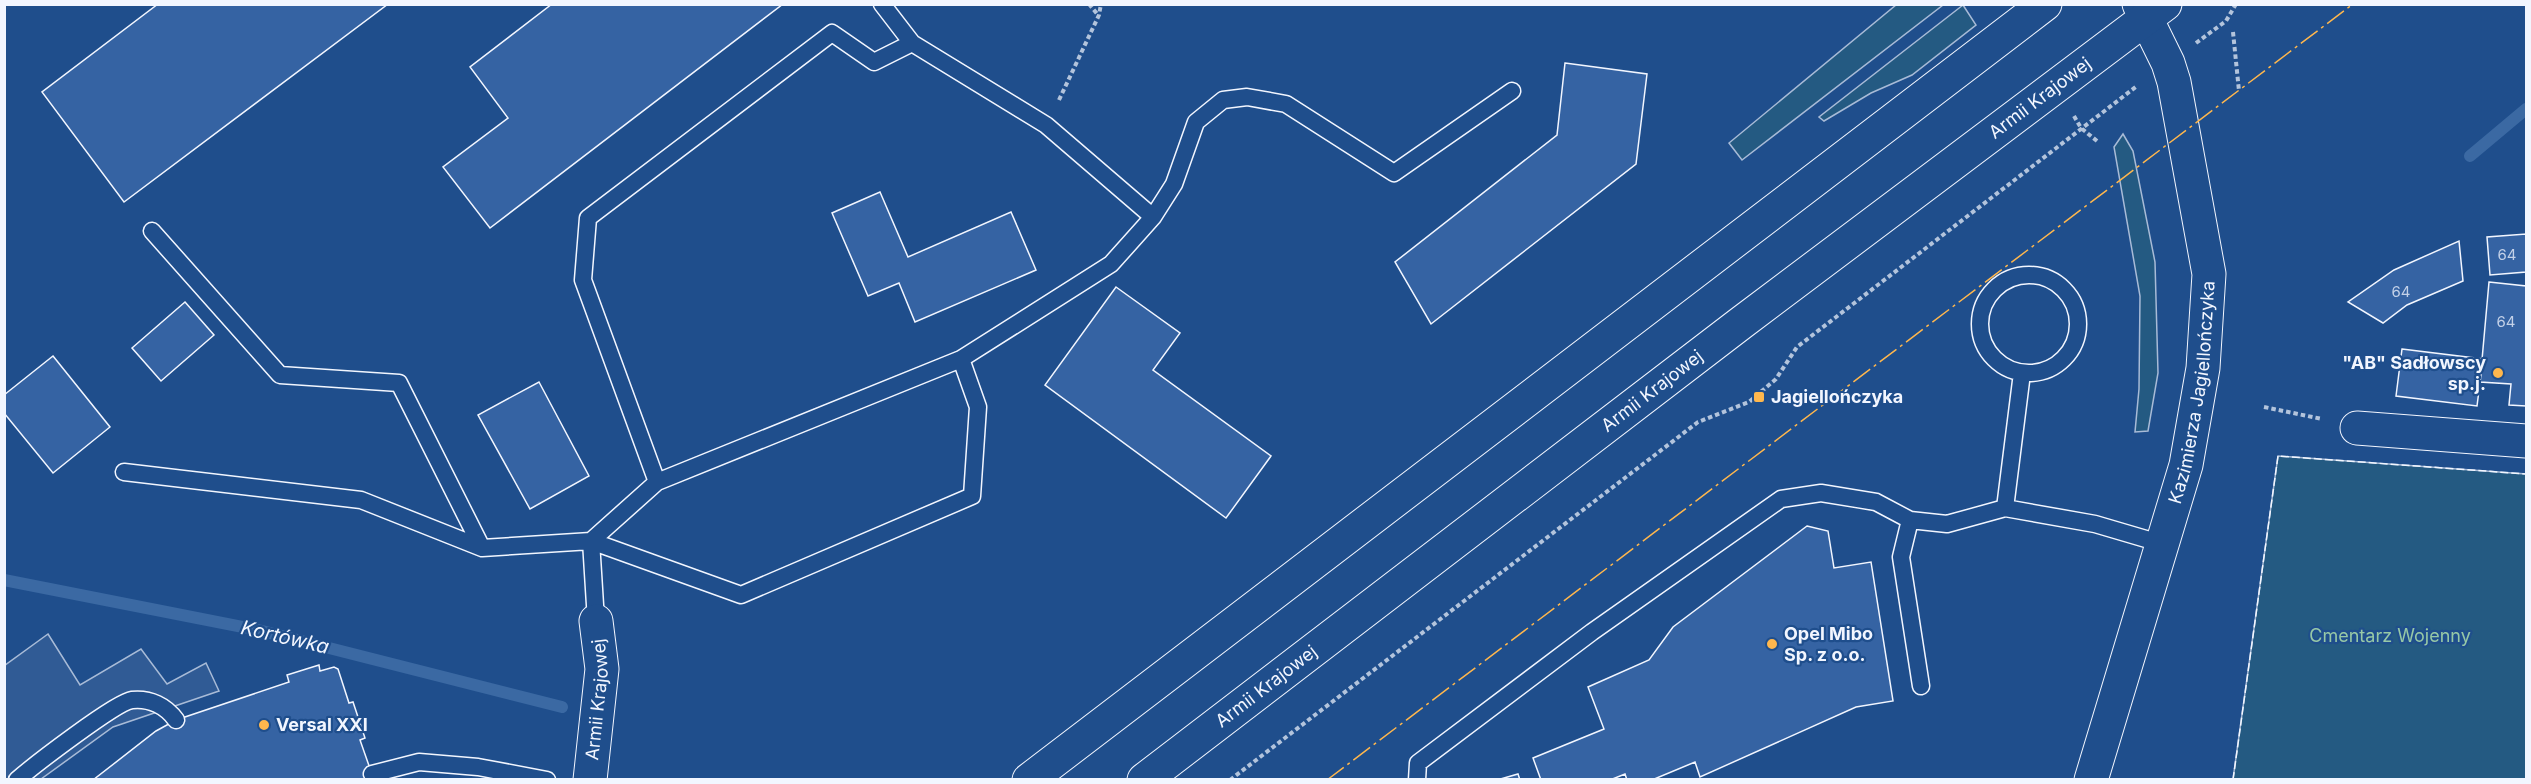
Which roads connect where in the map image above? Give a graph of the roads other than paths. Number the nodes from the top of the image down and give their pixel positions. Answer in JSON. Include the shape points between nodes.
{"nodes":[{"id":1,"x":882,"y":4,"type":"edge"},
{"id":2,"x":2045,"y":4,"type":"edge"},
{"id":3,"x":2150,"y":9,"type":"edge"},
{"id":4,"x":912,"y":43,"type":"junction"},
{"id":5,"x":1512,"y":91,"type":"dead end"},
{"id":6,"x":1153,"y":217,"type":"junction"},
{"id":7,"x":152,"y":231,"type":"dead end"},
{"id":8,"x":961,"y":359,"type":"junction"},
{"id":9,"x":2022,"y":373,"type":"junction"},
{"id":10,"x":2357,"y":428,"type":"dead end"},
{"id":11,"x":2526,"y":441,"type":"edge"},
{"id":12,"x":124,"y":471,"type":"dead end"},
{"id":13,"x":657,"y":482,"type":"junction"},
{"id":14,"x":2005,"y":508,"type":"junction"},
{"id":15,"x":1910,"y":520,"type":"junction"},
{"id":16,"x":591,"y":541,"type":"junction"},
{"id":17,"x":2163,"y":544,"type":"junction"},
{"id":18,"x":482,"y":548,"type":"junction"},
{"id":19,"x":596,"y":621,"type":"joint"},
{"id":20,"x":1921,"y":686,"type":"dead end"},
{"id":21,"x":176,"y":720,"type":"dead end"},
{"id":22,"x":372,"y":774,"type":"dead end"},
{"id":23,"x":17,"y":780,"type":"edge"},
{"id":24,"x":547,"y":780,"type":"edge"},
{"id":25,"x":590,"y":780,"type":"edge"},
{"id":26,"x":1029,"y":780,"type":"edge"},
{"id":27,"x":1144,"y":780,"type":"edge"},
{"id":28,"x":1417,"y":780,"type":"edge"},
{"id":29,"x":2091,"y":780,"type":"edge"}],
"edges":[{"from":1,"to":4,"type":"lane"},
{"from":2,"to":26,"type":"main road"},
{"from":3,"to":17,"type":"main road","name":"Kazimierza Jagiellończyka","via":[[2183,118],[2209,274],[2203,368],[2186,465]]},
{"from":3,"to":27,"type":"main road","name":"Armii Krajowej"},
{"from":4,"to":6,"type":"lane","via":[[1046,125]]},
{"from":4,"to":13,"type":"lane","via":[[874,62],[832,33],[588,218],[583,280]]},
{"from":5,"to":6,"type":"lane","via":[[1394,173],[1286,104],[1247,97],[1223,100],[1196,122],[1174,184]]},
{"from":6,"to":8,"type":"lane","via":[[1111,264]]},
{"from":7,"to":18,"type":"lane","via":[[280,375],[399,383]]},
{"from":8,"to":13,"type":"lane"},
{"from":8,"to":16,"type":"lane","via":[[978,407],[972,496],[741,595]]},
{"from":9,"to":9,"type":"lane","via":[[2039,373],[2067,356],[2079,326],[2077,310],[2069,295],[2058,283],[2043,276],[2010,277],[1996,286],[1980,313],[1979,330],[1984,346],[2006,368]]},
{"from":9,"to":14,"type":"lane"},
{"from":10,"to":11,"type":"main road"},
{"from":12,"to":18,"type":"lane","via":[[361,500]]},
{"from":13,"to":16,"type":"lane"},
{"from":14,"to":15,"type":"lane","via":[[1947,524]]},
{"from":14,"to":17,"type":"lane","via":[[2095,524]]},
{"from":15,"to":20,"type":"lane","via":[[1901,557]]},
{"from":15,"to":28,"type":"lane","via":[[1876,502],[1821,492],[1781,499],[1592,632],[1418,763]]},
{"from":16,"to":18,"type":"lane"},
{"from":16,"to":19,"type":"lane"},
{"from":17,"to":29,"type":"main road","name":"Kazimierza Jagiellończyka"},
{"from":19,"to":25,"type":"main road","name":"Armii Krajowej","via":[[602,669]]},
{"from":21,"to":23,"type":"lane","via":[[152,700],[130,700],[99,718]]},
{"from":22,"to":24,"type":"lane","via":[[419,762],[478,767]]}]}
